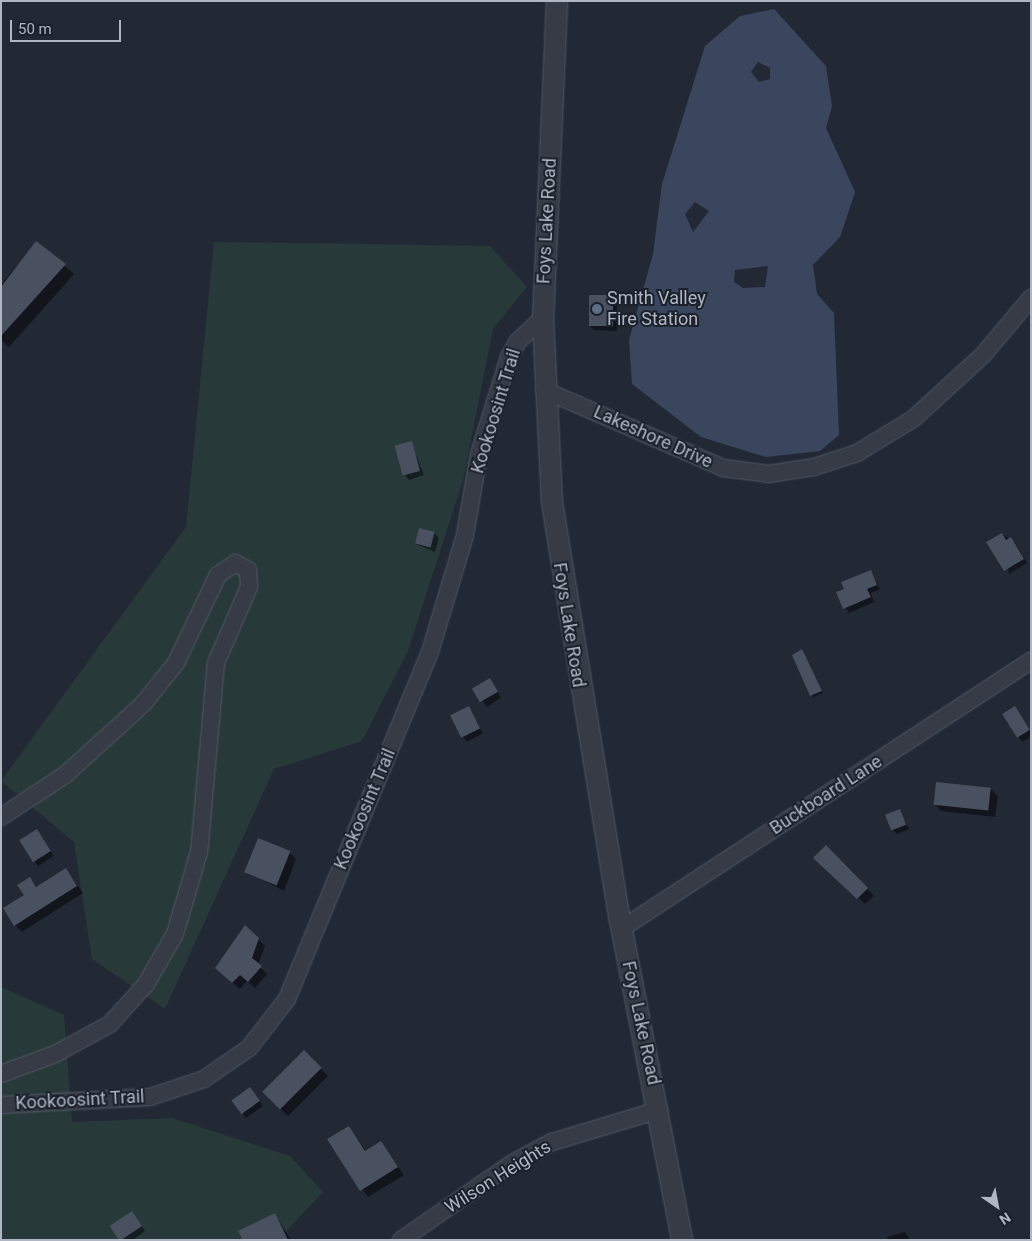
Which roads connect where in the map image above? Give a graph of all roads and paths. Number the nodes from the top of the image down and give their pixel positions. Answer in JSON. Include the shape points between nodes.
{"nodes":[{"id":1,"x":557,"y":1,"type":"edge"},
{"id":2,"x":1031,"y":298,"type":"edge"},
{"id":3,"x":544,"y":318,"type":"junction"},
{"id":4,"x":544,"y":390,"type":"junction"},
{"id":5,"x":1031,"y":661,"type":"edge"},
{"id":6,"x":1,"y":817,"type":"edge"},
{"id":7,"x":621,"y":928,"type":"junction"},
{"id":8,"x":1,"y":1074,"type":"edge"},
{"id":9,"x":1,"y":1105,"type":"edge"},
{"id":10,"x":659,"y":1110,"type":"junction"},
{"id":11,"x":402,"y":1240,"type":"edge"},
{"id":12,"x":682,"y":1240,"type":"edge"}],
"edges":[{"from":1,"to":3,"type":"street","name":"Foys Lake Road"},
{"from":2,"to":4,"type":"street","name":"Lakeshore Drive","via":[[983,354],[913,419],[857,453],[806,469],[769,474],[723,468]]},
{"from":3,"to":4,"type":"street","name":"Foys Lake Road"},
{"from":3,"to":9,"type":"street","name":"Kookoosint Trail","via":[[518,341],[509,357],[479,454],[465,535],[430,652],[315,937],[282,1007],[235,1060],[204,1079],[169,1092],[141,1098]]},
{"from":4,"to":7,"type":"street","name":"Foys Lake Road","via":[[560,568]]},
{"from":5,"to":7,"type":"street","name":"Buckboard Lane"},
{"from":6,"to":8,"type":"street","name":"Kookoosint Trail","via":[[65,774],[143,704],[176,663],[218,575],[234,563],[248,570],[249,587],[216,663],[199,852],[175,934],[146,984],[110,1024],[55,1054]]},
{"from":7,"to":10,"type":"street","name":"Foys Lake Road"},
{"from":10,"to":11,"type":"street","name":"Wilson Heights","via":[[552,1142],[514,1162]]},
{"from":10,"to":12,"type":"street","name":"Foys Lake Road"}]}
